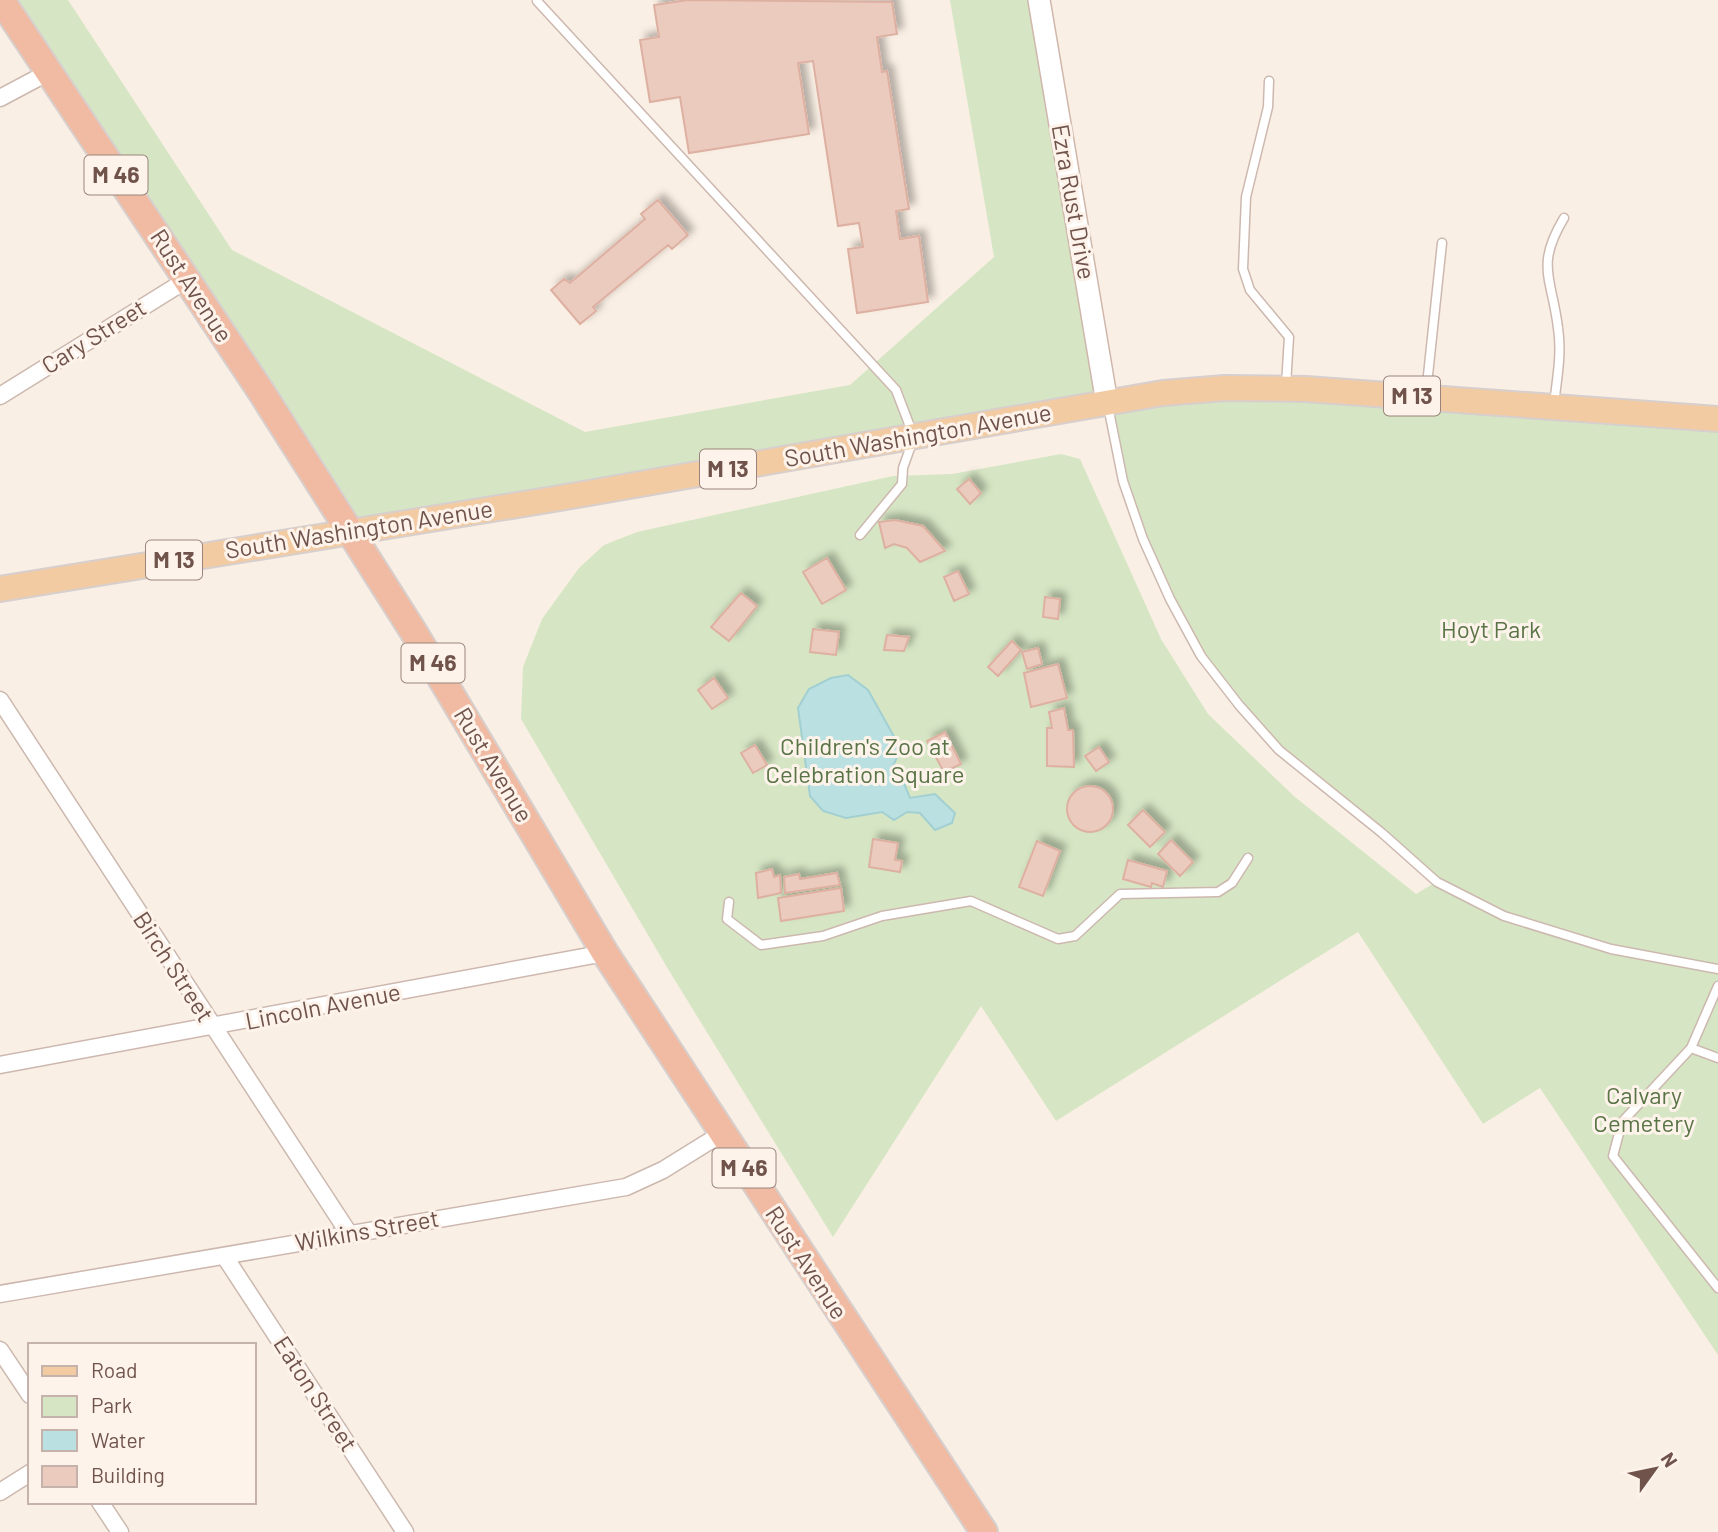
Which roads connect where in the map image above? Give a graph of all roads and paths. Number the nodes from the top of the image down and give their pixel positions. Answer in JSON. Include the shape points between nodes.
{"nodes":[{"id":1,"x":1,"y":0,"type":"edge"},
{"id":2,"x":1039,"y":0,"type":"edge"},
{"id":3,"x":537,"y":1,"type":"edge"},
{"id":4,"x":47,"y":73,"type":"junction"},
{"id":5,"x":1269,"y":81,"type":"dead end"},
{"id":6,"x":0,"y":98,"type":"edge"},
{"id":7,"x":1564,"y":218,"type":"dead end"},
{"id":8,"x":1441,"y":243,"type":"dead end"},
{"id":9,"x":188,"y":279,"type":"junction"},
{"id":10,"x":1286,"y":388,"type":"junction"},
{"id":11,"x":0,"y":396,"type":"edge"},
{"id":12,"x":1425,"y":397,"type":"junction"},
{"id":13,"x":1107,"y":403,"type":"junction"},
{"id":14,"x":1554,"y":407,"type":"junction"},
{"id":15,"x":1718,"y":419,"type":"edge"},
{"id":16,"x":914,"y":437,"type":"junction"},
{"id":17,"x":349,"y":531,"type":"junction"},
{"id":18,"x":860,"y":535,"type":"dead end"},
{"id":19,"x":0,"y":589,"type":"edge"},
{"id":20,"x":0,"y":700,"type":"edge"},
{"id":21,"x":1248,"y":858,"type":"dead end"},
{"id":22,"x":729,"y":902,"type":"dead end"},
{"id":23,"x":605,"y":953,"type":"junction"},
{"id":24,"x":1718,"y":970,"type":"edge"},
{"id":25,"x":1718,"y":986,"type":"edge"},
{"id":26,"x":214,"y":1028,"type":"junction"},
{"id":27,"x":1691,"y":1048,"type":"junction"},
{"id":28,"x":1718,"y":1058,"type":"edge"},
{"id":29,"x":0,"y":1065,"type":"edge"},
{"id":30,"x":721,"y":1133,"type":"junction"},
{"id":31,"x":348,"y":1232,"type":"junction"},
{"id":32,"x":225,"y":1257,"type":"junction"},
{"id":33,"x":1718,"y":1288,"type":"edge"},
{"id":34,"x":0,"y":1294,"type":"edge"},
{"id":35,"x":0,"y":1350,"type":"edge"},
{"id":36,"x":28,"y":1392,"type":"edge"},
{"id":37,"x":28,"y":1474,"type":"edge"},
{"id":38,"x":0,"y":1492,"type":"edge"},
{"id":39,"x":101,"y":1504,"type":"edge"},
{"id":40,"x":120,"y":1532,"type":"edge"},
{"id":41,"x":405,"y":1532,"type":"edge"},
{"id":42,"x":984,"y":1532,"type":"edge"}],
"edges":[{"from":1,"to":4,"type":"highway","name":"Rust Avenue","number":"M 46"},
{"from":2,"to":13,"type":"main road","name":"Ezra Rust Drive"},
{"from":3,"to":16,"type":"lane","via":[[896,390]]},
{"from":4,"to":6,"type":"street"},
{"from":4,"to":9,"type":"highway","name":"Rust Avenue","number":"M 46"},
{"from":5,"to":10,"type":"lane","via":[[1268,107],[1247,197],[1243,269],[1250,289],[1289,337]]},
{"from":7,"to":14,"type":"lane","via":[[1546,263],[1560,345]]},
{"from":8,"to":12,"type":"lane"},
{"from":9,"to":11,"type":"street","name":"Cary Street"},
{"from":9,"to":17,"type":"highway","name":"Rust Avenue","number":"M 46"},
{"from":10,"to":12,"type":"main road","name":"South Washington Avenue","number":"M 13"},
{"from":10,"to":13,"type":"main road","name":"South Washington Avenue","number":"M 13","via":[[1176,392]]},
{"from":12,"to":14,"type":"main road","name":"South Washington Avenue","number":"M 13"},
{"from":13,"to":16,"type":"main road","name":"South Washington Avenue","number":"M 13"},
{"from":13,"to":24,"type":"lane","via":[[1123,481],[1170,599],[1201,656],[1279,750],[1437,882],[1504,916],[1611,949]]},
{"from":14,"to":15,"type":"main road","name":"South Washington Avenue","number":"M 13"},
{"from":16,"to":17,"type":"main road","name":"South Washington Avenue","number":"M 13"},
{"from":16,"to":18,"type":"lane","via":[[902,484]]},
{"from":17,"to":19,"type":"main road","name":"South Washington Avenue","number":"M 13"},
{"from":17,"to":23,"type":"highway","name":"Rust Avenue","number":"M 46"},
{"from":20,"to":26,"type":"street","name":"Birch Street"},
{"from":21,"to":22,"type":"lane","via":[[1232,883],[1218,892],[1120,894],[1075,936],[1058,939],[971,901],[883,916],[823,936],[761,945],[727,919]]},
{"from":23,"to":26,"type":"street","name":"Lincoln Avenue"},
{"from":23,"to":30,"type":"highway","name":"Rust Avenue","number":"M 46"},
{"from":25,"to":27,"type":"lane"},
{"from":26,"to":29,"type":"street","name":"Lincoln Avenue"},
{"from":26,"to":31,"type":"street","name":"Birch Street"},
{"from":27,"to":28,"type":"lane"},
{"from":27,"to":33,"type":"lane","via":[[1622,1122],[1614,1156]]},
{"from":30,"to":31,"type":"street","name":"Wilkins Street","via":[[663,1170],[626,1187]]},
{"from":30,"to":42,"type":"highway","name":"Rust Avenue","number":"M 46"},
{"from":31,"to":32,"type":"street","name":"Wilkins Street"},
{"from":32,"to":34,"type":"street","name":"Wilkins Street"},
{"from":32,"to":41,"type":"street","name":"Eaton Street"},
{"from":35,"to":36,"type":"street"},
{"from":37,"to":38,"type":"street"},
{"from":39,"to":40,"type":"street"}]}
